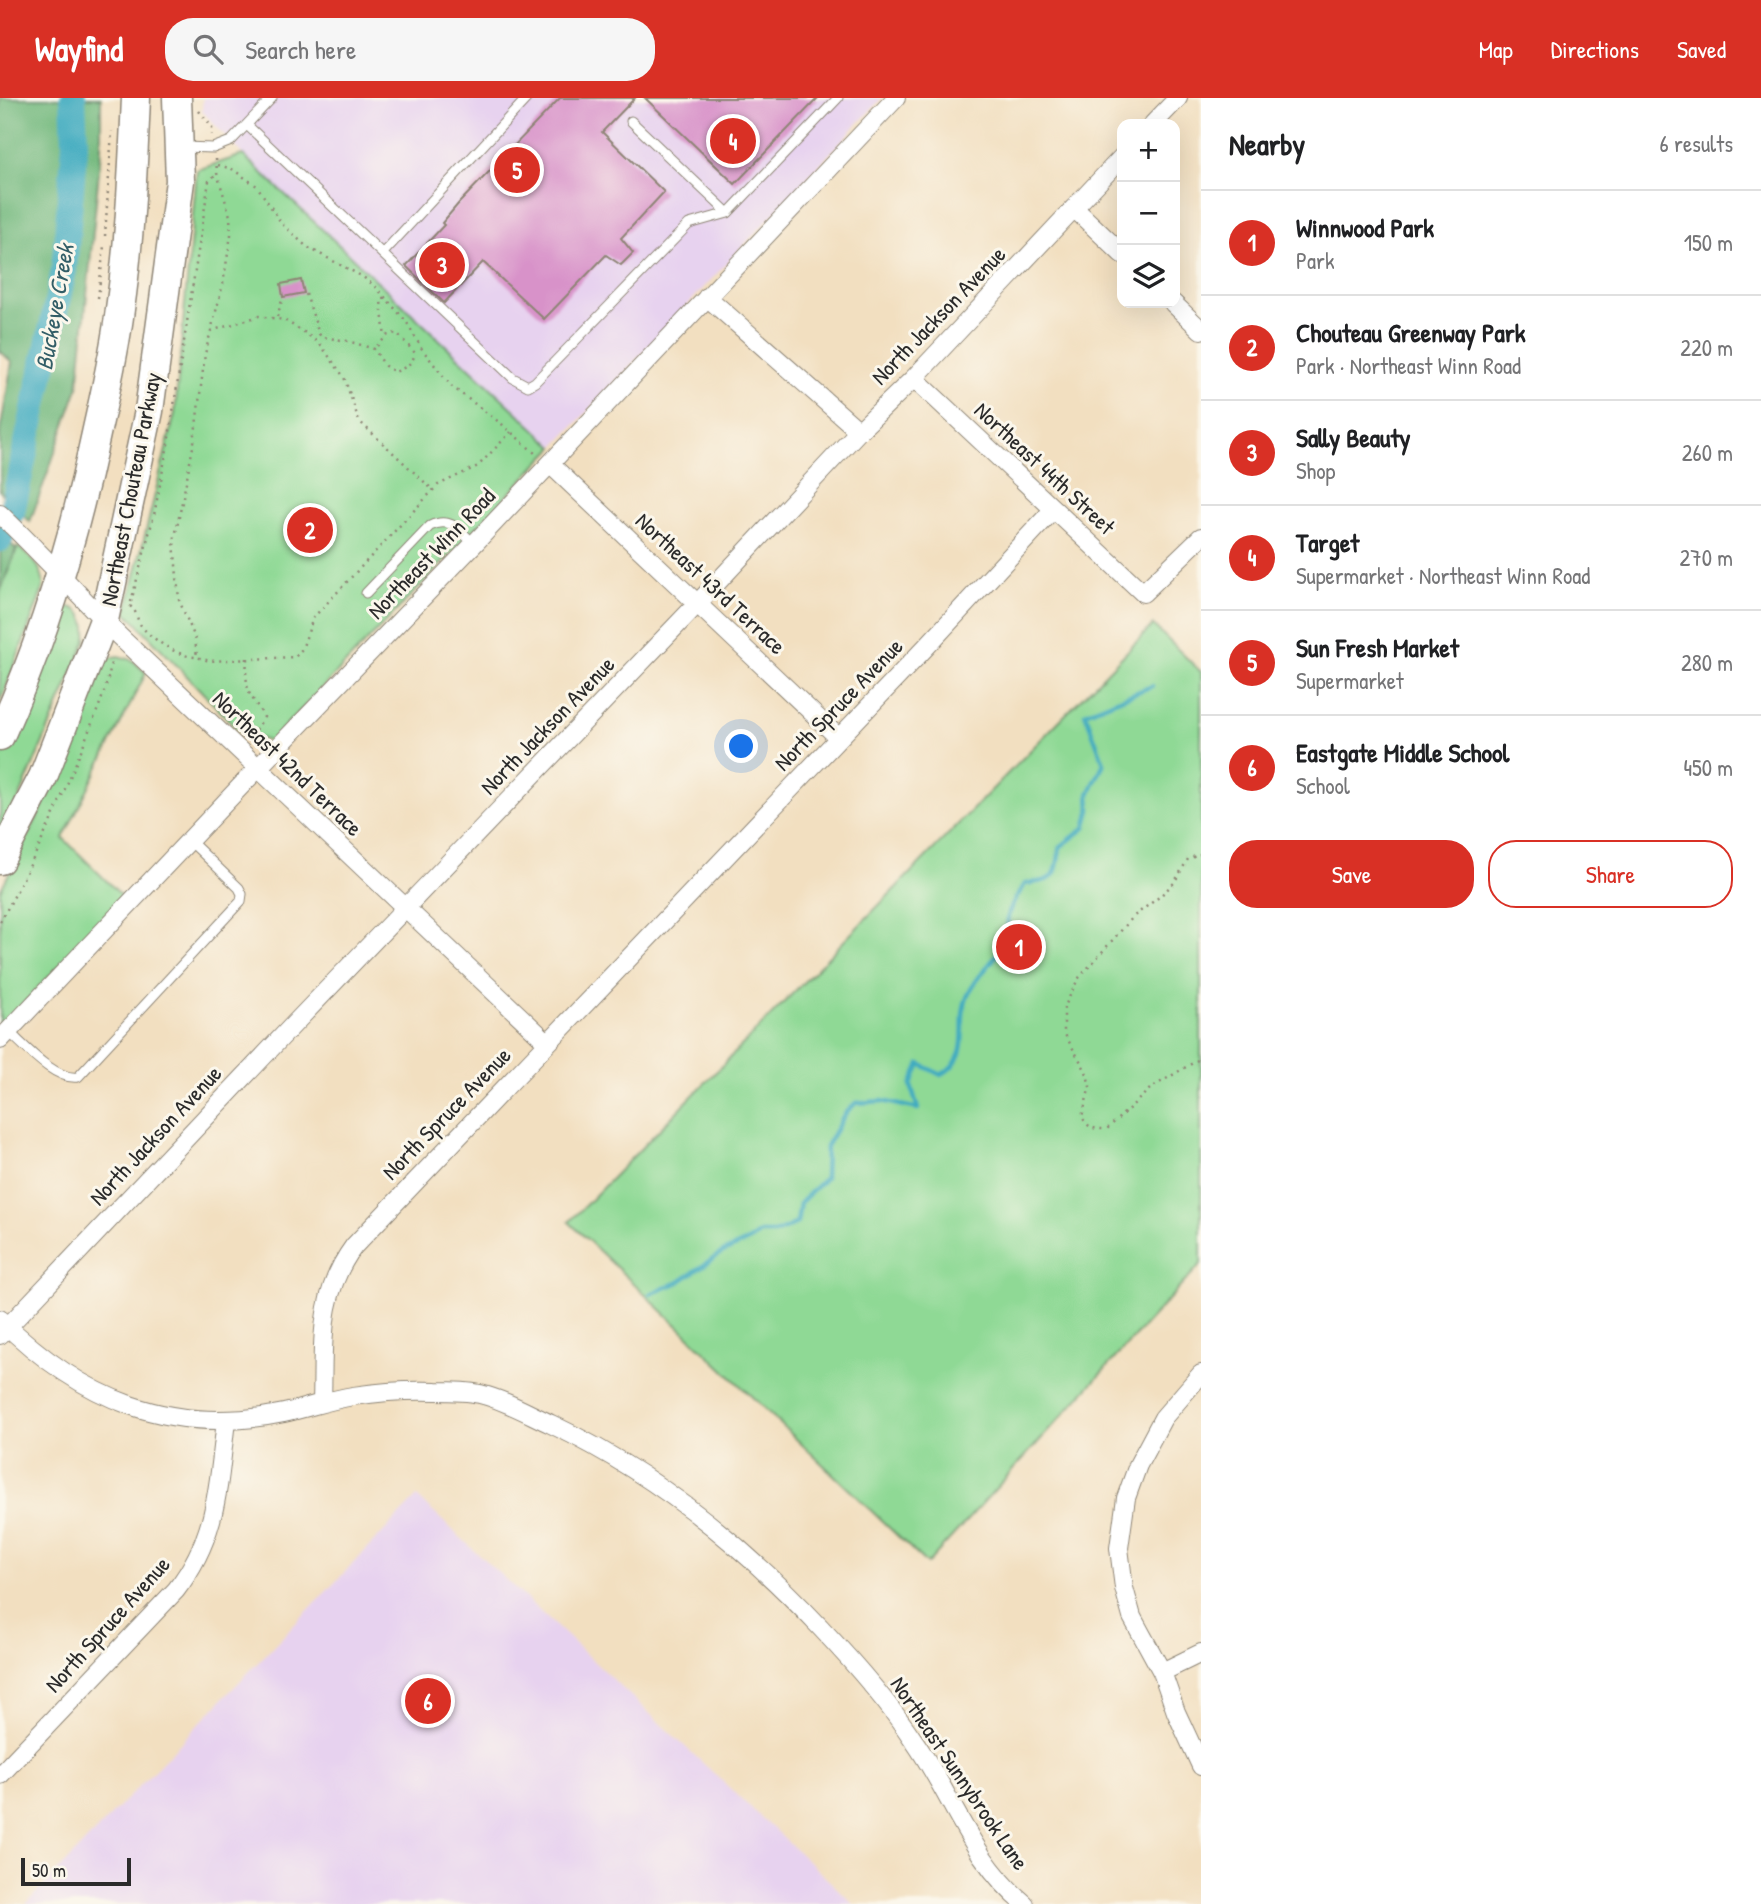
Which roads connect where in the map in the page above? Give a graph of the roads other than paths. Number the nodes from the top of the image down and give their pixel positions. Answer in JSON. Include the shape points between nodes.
{"nodes":[{"id":1,"x":139,"y":98,"type":"edge"},
{"id":2,"x":272,"y":98,"type":"edge"},
{"id":3,"x":527,"y":98,"type":"edge"},
{"id":4,"x":838,"y":98,"type":"edge"},
{"id":5,"x":896,"y":98,"type":"edge"},
{"id":6,"x":1178,"y":98,"type":"edge"},
{"id":7,"x":187,"y":101,"type":"edge"},
{"id":8,"x":1158,"y":119,"type":"edge"},
{"id":9,"x":631,"y":121,"type":"dead end"},
{"id":10,"x":248,"y":126,"type":"junction"},
{"id":11,"x":178,"y":147,"type":"junction"},
{"id":12,"x":1117,"y":162,"type":"edge"},
{"id":13,"x":1074,"y":208,"type":"junction"},
{"id":14,"x":728,"y":212,"type":"junction"},
{"id":15,"x":1117,"y":249,"type":"edge"},
{"id":16,"x":383,"y":253,"type":"junction"},
{"id":17,"x":707,"y":297,"type":"junction"},
{"id":18,"x":1178,"y":308,"type":"edge"},
{"id":19,"x":1201,"y":330,"type":"edge"},
{"id":20,"x":914,"y":378,"type":"junction"},
{"id":21,"x":859,"y":431,"type":"junction"},
{"id":22,"x":550,"y":464,"type":"junction"},
{"id":23,"x":1054,"y":510,"type":"junction"},
{"id":24,"x":0,"y":514,"type":"edge"},
{"id":25,"x":1201,"y":537,"type":"edge"},
{"id":26,"x":474,"y":544,"type":"junction"},
{"id":27,"x":62,"y":574,"type":"junction"},
{"id":28,"x":366,"y":593,"type":"dead end"},
{"id":29,"x":698,"y":603,"type":"junction"},
{"id":30,"x":104,"y":620,"type":"junction"},
{"id":31,"x":0,"y":736,"type":"edge"},
{"id":32,"x":839,"y":738,"type":"junction"},
{"id":33,"x":258,"y":768,"type":"junction"},
{"id":34,"x":189,"y":840,"type":"junction"},
{"id":35,"x":0,"y":860,"type":"edge"},
{"id":36,"x":404,"y":909,"type":"junction"},
{"id":37,"x":4,"y":1036,"type":"edge"},
{"id":38,"x":547,"y":1042,"type":"junction"},
{"id":39,"x":3,"y":1327,"type":"edge"},
{"id":40,"x":1201,"y":1374,"type":"edge"},
{"id":41,"x":322,"y":1403,"type":"junction"},
{"id":42,"x":226,"y":1421,"type":"junction"},
{"id":43,"x":1201,"y":1653,"type":"edge"},
{"id":44,"x":1162,"y":1672,"type":"junction"},
{"id":45,"x":1201,"y":1766,"type":"edge"},
{"id":46,"x":0,"y":1775,"type":"edge"},
{"id":47,"x":1025,"y":1904,"type":"edge"}],
"edges":[{"from":1,"to":11,"type":"main road","via":[[167,140]]},
{"from":1,"to":27,"type":"main road","name":"Northeast Chouteau Parkway","via":[[120,311],[85,487]]},
{"from":2,"to":10,"type":"lane"},
{"from":3,"to":16,"type":"lane"},
{"from":4,"to":14,"type":"lane"},
{"from":5,"to":17,"type":"street","name":"Northeast Winn Road"},
{"from":6,"to":8,"type":"street"},
{"from":7,"to":11,"type":"main road","name":"Northeast Chouteau Parkway"},
{"from":9,"to":14,"type":"lane"},
{"from":10,"to":11,"type":"lane","via":[[231,141],[213,148]]},
{"from":10,"to":16,"type":"lane"},
{"from":11,"to":30,"type":"main road","name":"Northeast Chouteau Parkway","via":[[180,181],[149,411]]},
{"from":12,"to":13,"type":"street","name":"North Jackson Avenue"},
{"from":13,"to":15,"type":"street"},
{"from":13,"to":20,"type":"street","name":"North Jackson Avenue"},
{"from":14,"to":16,"type":"lane","via":[[689,224],[528,386],[513,378]]},
{"from":17,"to":21,"type":"street"},
{"from":17,"to":22,"type":"street","name":"Northeast Winn Road"},
{"from":18,"to":19,"type":"street"},
{"from":20,"to":21,"type":"street","name":"North Jackson Avenue"},
{"from":20,"to":23,"type":"street","name":"Northeast 44th Street"},
{"from":21,"to":29,"type":"street","name":"North Jackson Avenue"},
{"from":22,"to":26,"type":"street","name":"Northeast Winn Road"},
{"from":22,"to":29,"type":"street","name":"Northeast 43rd Terrace"},
{"from":23,"to":25,"type":"street","name":"Northeast 44th Street","via":[[1143,593]]},
{"from":23,"to":32,"type":"street","name":"North Spruce Avenue"},
{"from":24,"to":27,"type":"street","name":"Northeast 42nd Terrace"},
{"from":26,"to":28,"type":"lane","via":[[441,521],[430,526]]},
{"from":26,"to":33,"type":"street","name":"Northeast Winn Road"},
{"from":27,"to":30,"type":"street","name":"Northeast 42nd Terrace"},
{"from":27,"to":31,"type":"main road","name":"Northeast Chouteau Parkway"},
{"from":29,"to":32,"type":"street","name":"Northeast 43rd Terrace"},
{"from":29,"to":36,"type":"street","name":"North Jackson Avenue"},
{"from":30,"to":33,"type":"street","name":"Northeast 42nd Terrace"},
{"from":30,"to":35,"type":"main road","name":"Northeast Chouteau Parkway","via":[[43,777]]},
{"from":32,"to":38,"type":"street","name":"North Spruce Avenue"},
{"from":33,"to":34,"type":"street","name":"Northeast Winn Road"},
{"from":33,"to":36,"type":"street","name":"Northeast 42nd Terrace"},
{"from":34,"to":37,"type":"street","name":"Northeast Winn Road"},
{"from":34,"to":37,"type":"lane","via":[[239,888],[241,901],[164,986],[78,1077],[57,1072]]},
{"from":36,"to":38,"type":"street","name":"Northeast 42nd Terrace"},
{"from":36,"to":39,"type":"street","name":"North Jackson Avenue"},
{"from":38,"to":41,"type":"street","name":"North Spruce Avenue","via":[[348,1254],[325,1308]]},
{"from":39,"to":42,"type":"street","via":[[51,1365],[129,1405],[175,1418]]},
{"from":40,"to":44,"type":"street","via":[[1156,1430],[1130,1487],[1121,1528],[1120,1568],[1132,1617]]},
{"from":41,"to":42,"type":"street"},
{"from":41,"to":47,"type":"street","name":"Northeast Sunnybrook Lane","via":[[409,1390],[481,1395],[573,1435],[667,1489],[753,1560],[839,1647],[915,1742],[992,1872]]},
{"from":42,"to":46,"type":"street","name":"North Spruce Avenue","via":[[212,1523],[188,1575]]},
{"from":43,"to":44,"type":"street"},
{"from":44,"to":45,"type":"street"}]}
